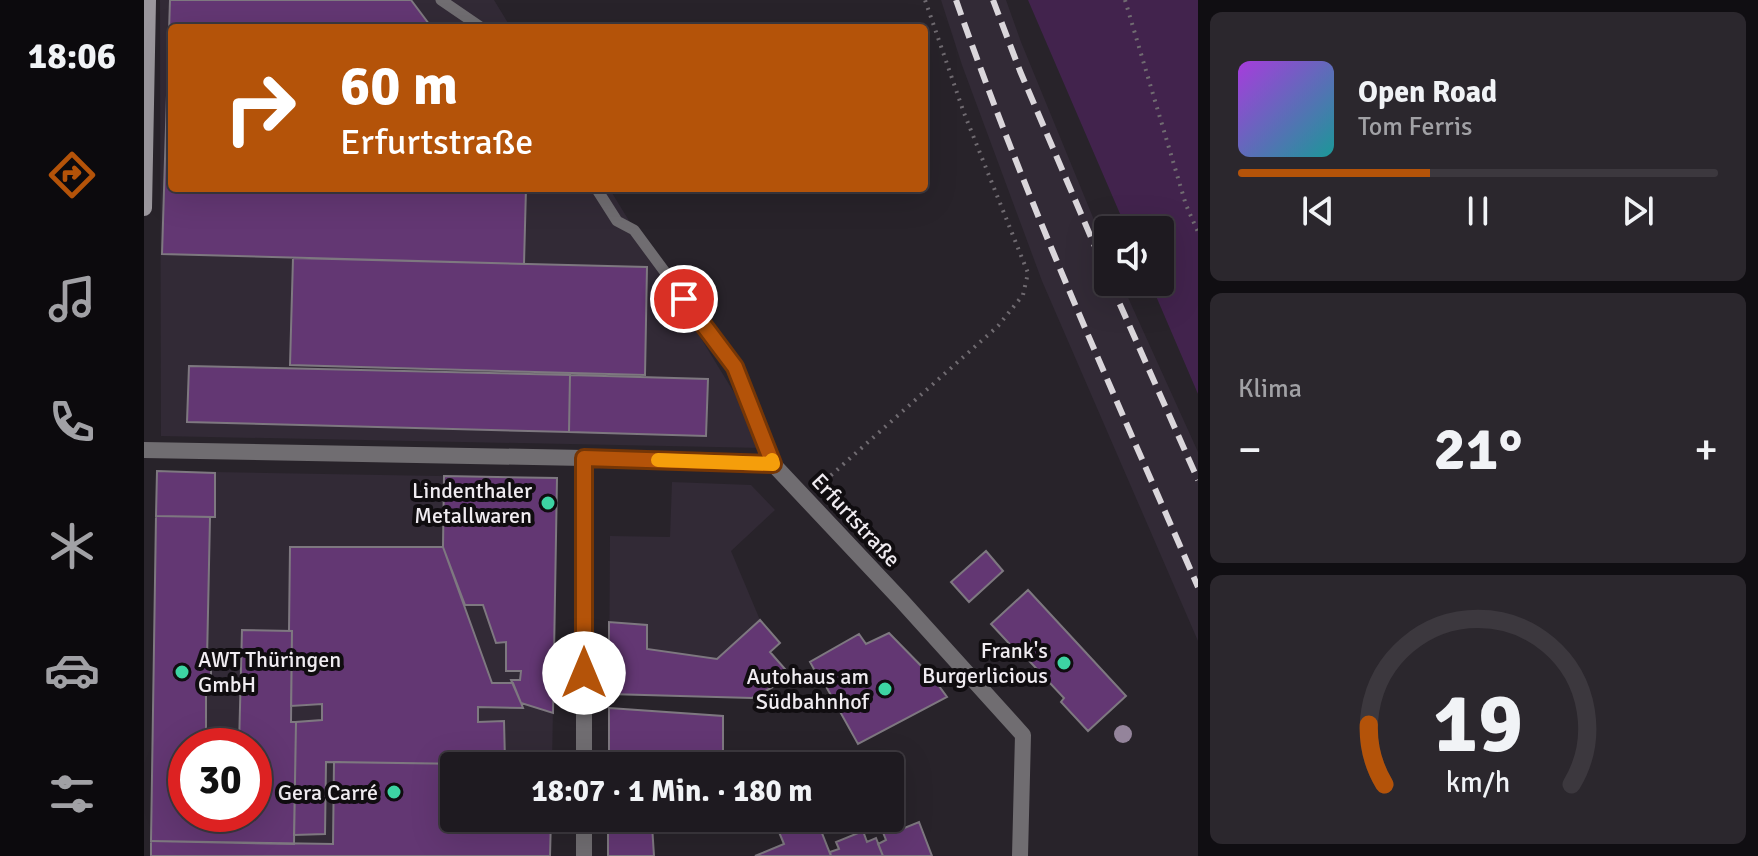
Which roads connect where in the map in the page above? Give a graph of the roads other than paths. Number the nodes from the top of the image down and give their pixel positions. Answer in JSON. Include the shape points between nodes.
{"nodes":[{"id":1,"x":148,"y":0,"type":"edge"},
{"id":2,"x":441,"y":0,"type":"edge"},
{"id":3,"x":476,"y":24,"type":"edge"},
{"id":4,"x":599,"y":192,"type":"edge"},
{"id":5,"x":144,"y":208,"type":"edge"},
{"id":6,"x":144,"y":450,"type":"edge"},
{"id":7,"x":584,"y":458,"type":"junction"},
{"id":8,"x":773,"y":464,"type":"junction"},
{"id":9,"x":584,"y":752,"type":"edge"},
{"id":10,"x":584,"y":832,"type":"edge"},
{"id":11,"x":584,"y":856,"type":"edge"},
{"id":12,"x":1020,"y":856,"type":"edge"}],
"edges":[{"from":1,"to":5,"type":"main road"},
{"from":2,"to":3,"type":"lane"},
{"from":4,"to":8,"type":"lane","via":[[617,221],[634,230],[735,367]]},
{"from":6,"to":7,"type":"street"},
{"from":7,"to":8,"type":"street"},
{"from":7,"to":9,"type":"street"},
{"from":8,"to":12,"type":"street","name":"Erfurtstraße","via":[[1023,735]]},
{"from":10,"to":11,"type":"street"}]}
